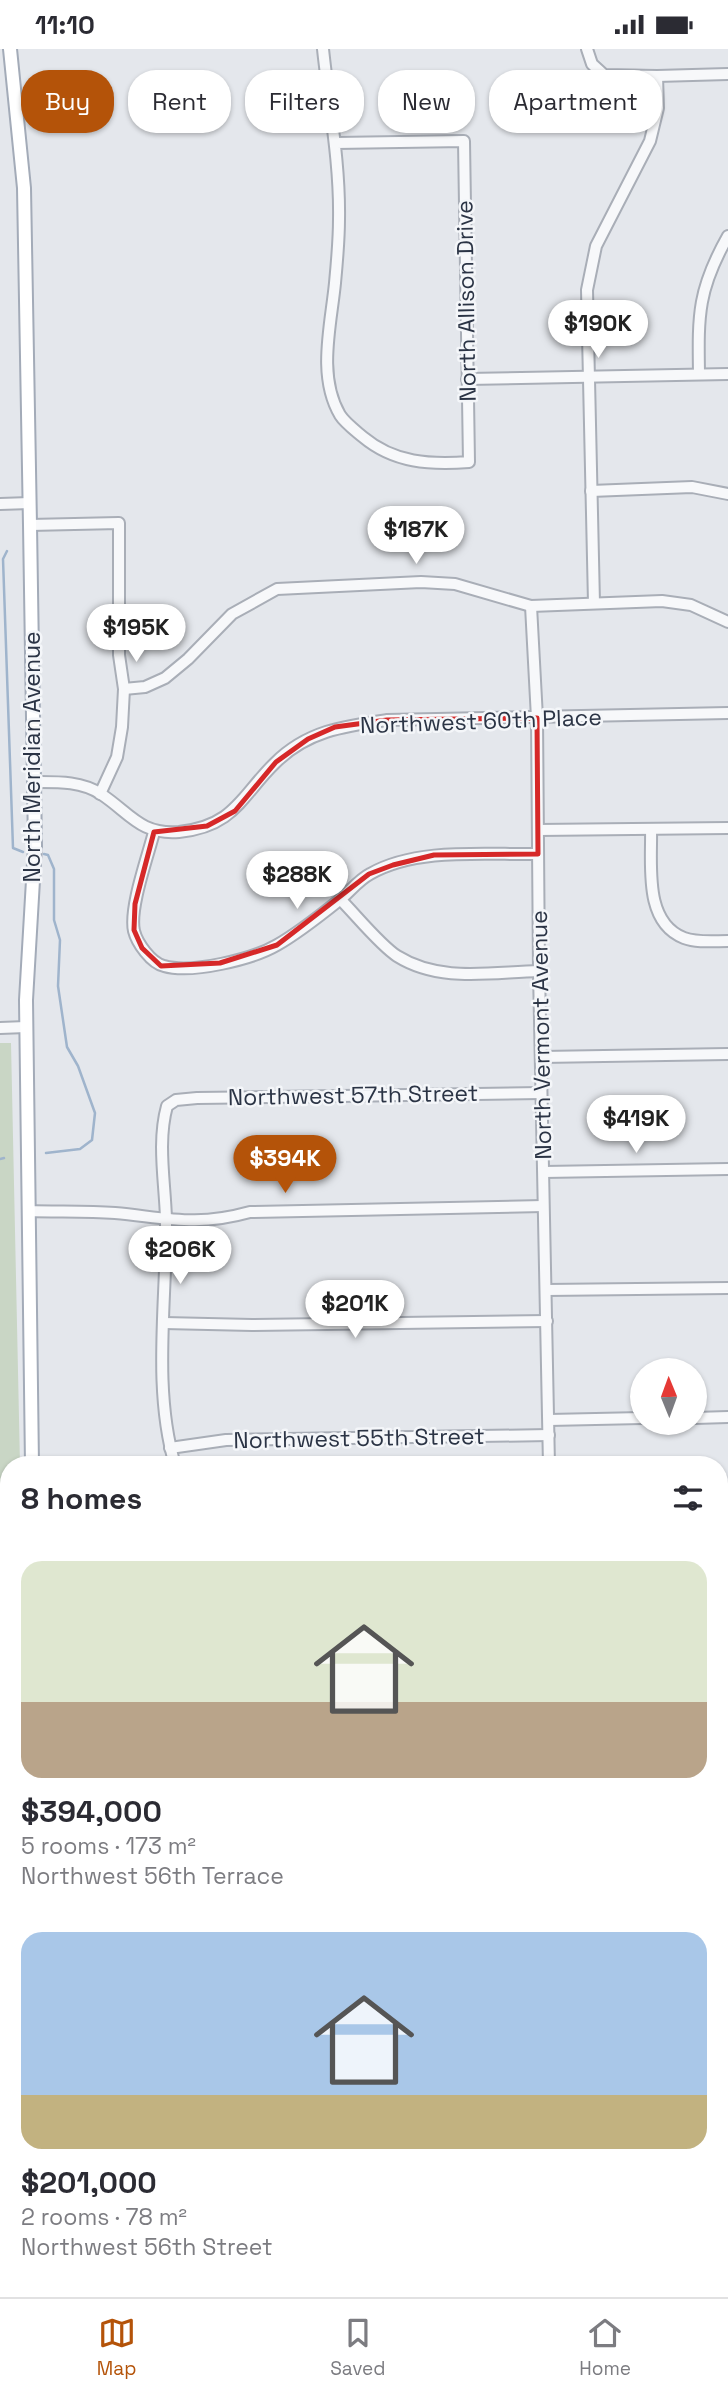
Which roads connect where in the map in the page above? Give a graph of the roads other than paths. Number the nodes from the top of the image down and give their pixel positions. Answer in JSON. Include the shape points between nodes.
{"nodes":[{"id":1,"x":10,"y":49,"type":"edge"},
{"id":2,"x":323,"y":49,"type":"edge"},
{"id":3,"x":587,"y":49,"type":"edge"},
{"id":4,"x":599,"y":70,"type":"edge"},
{"id":5,"x":728,"y":74,"type":"edge"},
{"id":6,"x":662,"y":76,"type":"edge"},
{"id":7,"x":652,"y":133,"type":"edge"},
{"id":8,"x":336,"y":143,"type":"junction"},
{"id":9,"x":728,"y":236,"type":"edge"},
{"id":10,"x":699,"y":373,"type":"junction"},
{"id":11,"x":728,"y":375,"type":"edge"},
{"id":12,"x":588,"y":376,"type":"junction"},
{"id":13,"x":467,"y":379,"type":"junction"},
{"id":14,"x":592,"y":491,"type":"junction"},
{"id":15,"x":728,"y":494,"type":"edge"},
{"id":16,"x":30,"y":503,"type":"junction"},
{"id":17,"x":0,"y":504,"type":"edge"},
{"id":18,"x":30,"y":525,"type":"junction"},
{"id":19,"x":594,"y":603,"type":"junction"},
{"id":20,"x":531,"y":606,"type":"junction"},
{"id":21,"x":728,"y":622,"type":"edge"},
{"id":22,"x":124,"y":689,"type":"junction"},
{"id":23,"x":728,"y":713,"type":"edge"},
{"id":24,"x":537,"y":718,"type":"junction"},
{"id":25,"x":34,"y":782,"type":"junction"},
{"id":26,"x":100,"y":794,"type":"junction"},
{"id":27,"x":728,"y":828,"type":"edge"},
{"id":28,"x":651,"y":829,"type":"junction"},
{"id":29,"x":538,"y":830,"type":"junction"},
{"id":30,"x":154,"y":832,"type":"junction"},
{"id":31,"x":538,"y":854,"type":"junction"},
{"id":32,"x":340,"y":899,"type":"junction"},
{"id":33,"x":728,"y":941,"type":"edge"},
{"id":34,"x":539,"y":971,"type":"junction"},
{"id":35,"x":26,"y":1027,"type":"junction"},
{"id":36,"x":0,"y":1028,"type":"edge"},
{"id":37,"x":728,"y":1054,"type":"edge"},
{"id":38,"x":542,"y":1057,"type":"junction"},
{"id":39,"x":541,"y":1093,"type":"junction"},
{"id":40,"x":728,"y":1169,"type":"edge"},
{"id":41,"x":544,"y":1172,"type":"junction"},
{"id":42,"x":543,"y":1206,"type":"junction"},
{"id":43,"x":28,"y":1211,"type":"junction"},
{"id":44,"x":166,"y":1221,"type":"junction"},
{"id":45,"x":728,"y":1288,"type":"edge"},
{"id":46,"x":545,"y":1290,"type":"junction"},
{"id":47,"x":547,"y":1321,"type":"junction"},
{"id":48,"x":164,"y":1323,"type":"junction"},
{"id":49,"x":728,"y":1417,"type":"edge"},
{"id":50,"x":630,"y":1418,"type":"edge"},
{"id":51,"x":707,"y":1418,"type":"edge"},
{"id":52,"x":549,"y":1420,"type":"junction"},
{"id":53,"x":549,"y":1435,"type":"junction"},
{"id":54,"x":170,"y":1448,"type":"junction"},
{"id":55,"x":32,"y":1456,"type":"edge"},
{"id":56,"x":172,"y":1456,"type":"edge"},
{"id":57,"x":549,"y":1456,"type":"edge"}],
"edges":[{"from":1,"to":16,"type":"main road","name":"North Meridian Avenue","via":[[24,188]]},
{"from":2,"to":8,"type":"street"},
{"from":3,"to":4,"type":"street"},
{"from":5,"to":6,"type":"street"},
{"from":7,"to":12,"type":"street","via":[[596,246],[587,290]]},
{"from":8,"to":13,"type":"street","name":"North Allison Drive","via":[[464,141]]},
{"from":8,"to":13,"type":"street","name":"North Allison Drive","via":[[339,219],[327,342],[329,384],[341,415],[374,446],[395,457],[421,463],[469,461]]},
{"from":9,"to":10,"type":"street","via":[[702,295]]},
{"from":10,"to":11,"type":"street"},
{"from":10,"to":12,"type":"street"},
{"from":12,"to":13,"type":"street"},
{"from":12,"to":14,"type":"street"},
{"from":14,"to":15,"type":"street","via":[[692,487]]},
{"from":14,"to":19,"type":"street"},
{"from":16,"to":17,"type":"street"},
{"from":16,"to":18,"type":"main road","name":"North Meridian Avenue"},
{"from":18,"to":22,"type":"street","via":[[119,523],[119,655]]},
{"from":18,"to":25,"type":"main road","name":"North Meridian Avenue"},
{"from":19,"to":20,"type":"street"},
{"from":19,"to":21,"type":"street","via":[[691,605]]},
{"from":20,"to":22,"type":"street","via":[[455,584],[277,589],[232,614],[165,678],[145,687]]},
{"from":20,"to":24,"type":"street","name":"North Vermont Avenue"},
{"from":22,"to":26,"type":"street","via":[[117,757]]},
{"from":23,"to":24,"type":"street","name":"Northwest 60th Place"},
{"from":24,"to":29,"type":"street","name":"North Vermont Avenue"},
{"from":24,"to":30,"type":"street","name":"Northwest 60th Place","via":[[387,720],[335,727],[276,762],[234,811],[207,826]]},
{"from":25,"to":26,"type":"street","via":[[81,785]]},
{"from":25,"to":35,"type":"main road","name":"North Meridian Avenue"},
{"from":26,"to":30,"type":"street"},
{"from":27,"to":28,"type":"street"},
{"from":28,"to":29,"type":"street"},
{"from":28,"to":33,"type":"street","via":[[654,901],[660,918],[685,939]]},
{"from":29,"to":31,"type":"street","name":"North Vermont Avenue"},
{"from":30,"to":32,"type":"street","via":[[135,904],[134,930],[142,949],[161,966],[186,968],[251,956],[277,945]]},
{"from":31,"to":32,"type":"street","via":[[434,855],[369,874]]},
{"from":31,"to":34,"type":"street","name":"North Vermont Avenue"},
{"from":32,"to":34,"type":"street","via":[[396,955],[428,971]]},
{"from":34,"to":38,"type":"street","name":"North Vermont Avenue"},
{"from":35,"to":36,"type":"street"},
{"from":35,"to":43,"type":"main road","name":"North Meridian Avenue"},
{"from":37,"to":38,"type":"street"},
{"from":38,"to":39,"type":"street","name":"North Vermont Avenue"},
{"from":39,"to":41,"type":"street","name":"North Vermont Avenue"},
{"from":39,"to":44,"type":"street","name":"Northwest 57th Street","via":[[176,1100],[167,1106],[162,1123]]},
{"from":40,"to":41,"type":"street"},
{"from":41,"to":42,"type":"street","name":"North Vermont Avenue"},
{"from":42,"to":44,"type":"street","via":[[288,1210],[194,1222]]},
{"from":42,"to":46,"type":"street","name":"North Vermont Avenue"},
{"from":43,"to":44,"type":"street","via":[[115,1213]]},
{"from":43,"to":55,"type":"main road","name":"North Meridian Avenue"},
{"from":44,"to":48,"type":"street"},
{"from":45,"to":46,"type":"street"},
{"from":46,"to":47,"type":"street","name":"North Vermont Avenue"},
{"from":47,"to":48,"type":"street"},
{"from":47,"to":52,"type":"street","name":"North Vermont Avenue"},
{"from":48,"to":54,"type":"street","via":[[164,1418]]},
{"from":49,"to":51,"type":"street"},
{"from":50,"to":52,"type":"street"},
{"from":52,"to":53,"type":"street","name":"North Vermont Avenue"},
{"from":53,"to":54,"type":"street","name":"Northwest 55th Street","via":[[226,1440]]},
{"from":53,"to":57,"type":"street","name":"North Vermont Avenue"},
{"from":54,"to":56,"type":"street"}]}
